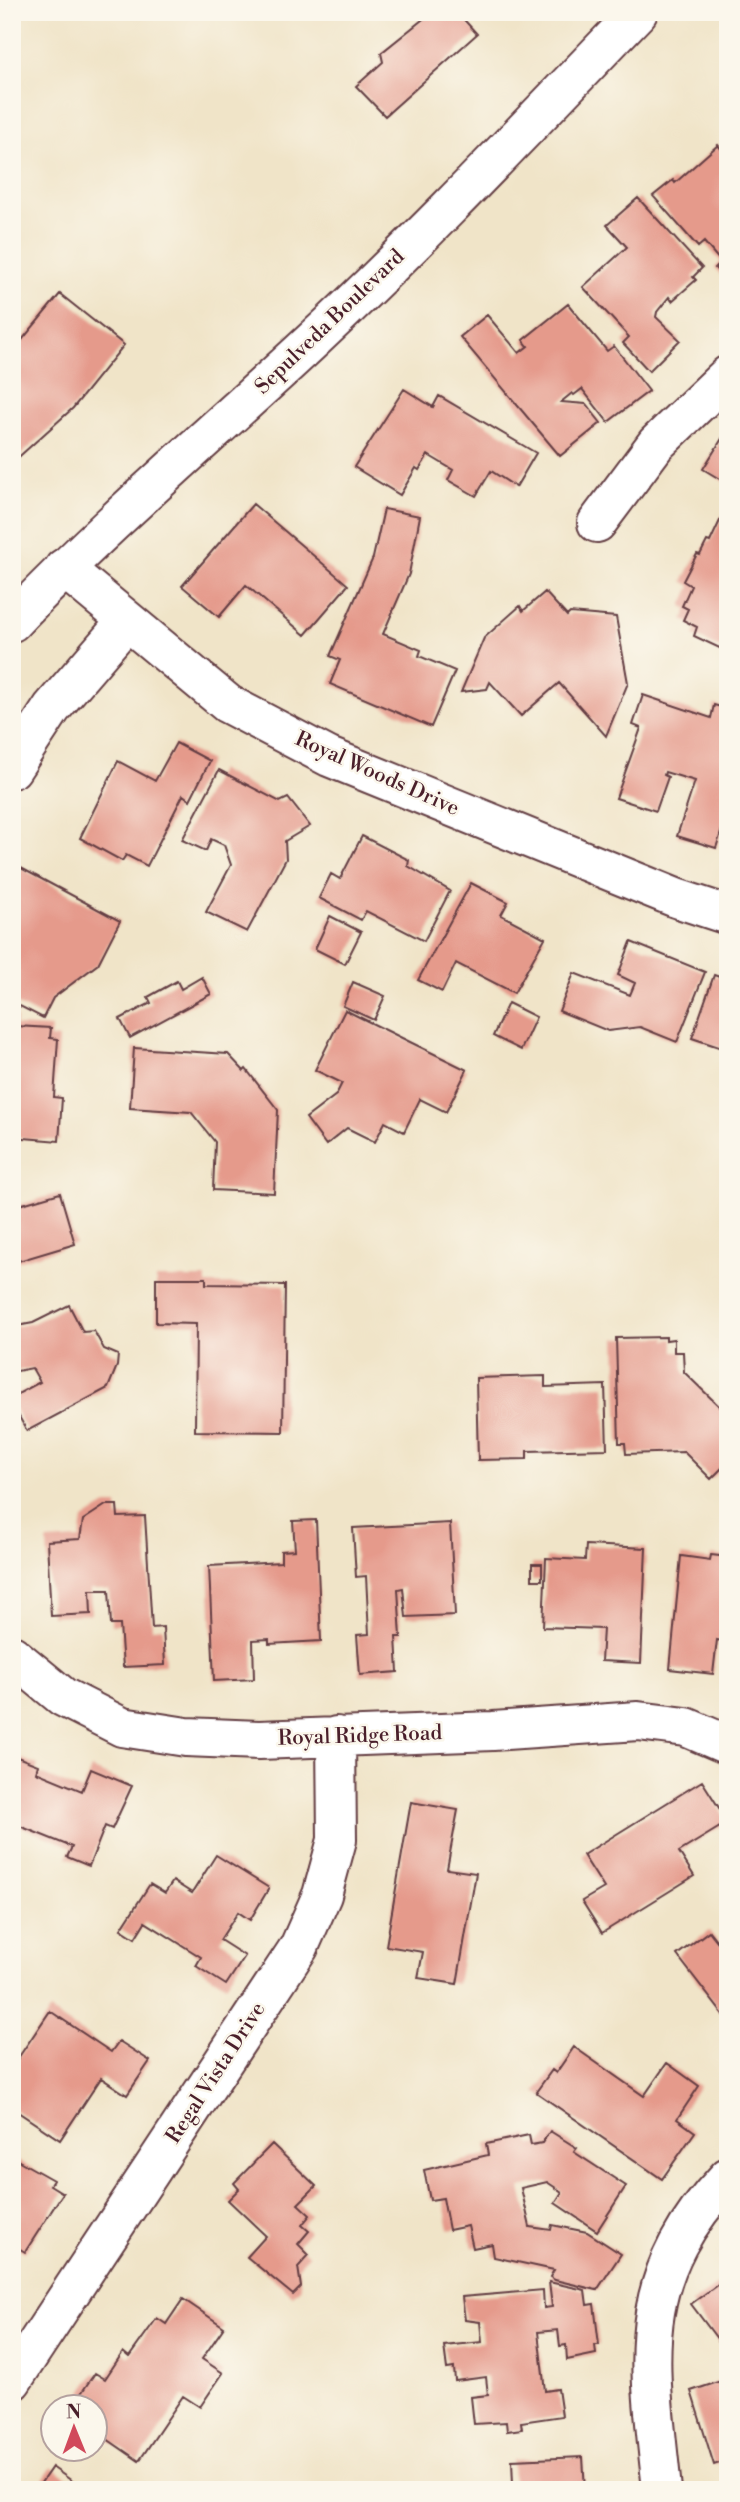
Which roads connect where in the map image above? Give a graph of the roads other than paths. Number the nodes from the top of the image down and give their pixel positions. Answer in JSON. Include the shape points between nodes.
{"nodes":[{"id":1,"x":638,"y":12,"type":"edge"},
{"id":2,"x":728,"y":375,"type":"edge"},
{"id":3,"x":597,"y":523,"type":"dead end"},
{"id":4,"x":64,"y":568,"type":"junction"},
{"id":5,"x":12,"y":622,"type":"edge"},
{"id":6,"x":126,"y":622,"type":"junction"},
{"id":7,"x":12,"y":769,"type":"edge"},
{"id":8,"x":728,"y":915,"type":"edge"},
{"id":9,"x":12,"y":1655,"type":"edge"},
{"id":10,"x":336,"y":1736,"type":"junction"},
{"id":11,"x":728,"y":1745,"type":"edge"},
{"id":12,"x":728,"y":2177,"type":"edge"},
{"id":13,"x":12,"y":2381,"type":"edge"},
{"id":14,"x":662,"y":2490,"type":"edge"}],
"edges":[{"from":1,"to":4,"type":"street","name":"Sepulveda Boulevard","via":[[321,332]]},
{"from":2,"to":3,"type":"street","via":[[656,444]]},
{"from":4,"to":5,"type":"street","name":"Sepulveda Boulevard"},
{"from":4,"to":6,"type":"street","name":"Royal Woods Drive"},
{"from":6,"to":7,"type":"street","via":[[52,708]]},
{"from":6,"to":8,"type":"street","name":"Royal Woods Drive","via":[[228,704],[329,758]]},
{"from":9,"to":10,"type":"street","name":"Royal Ridge Road","via":[[63,1697],[122,1727],[187,1737]]},
{"from":10,"to":11,"type":"street","name":"Royal Ridge Road","via":[[638,1721],[686,1727]]},
{"from":10,"to":13,"type":"street","name":"Regal Vista Drive","via":[[337,1840],[322,1895],[299,1947]]},
{"from":12,"to":14,"type":"street","via":[[700,2206],[658,2290],[650,2374]]}]}
